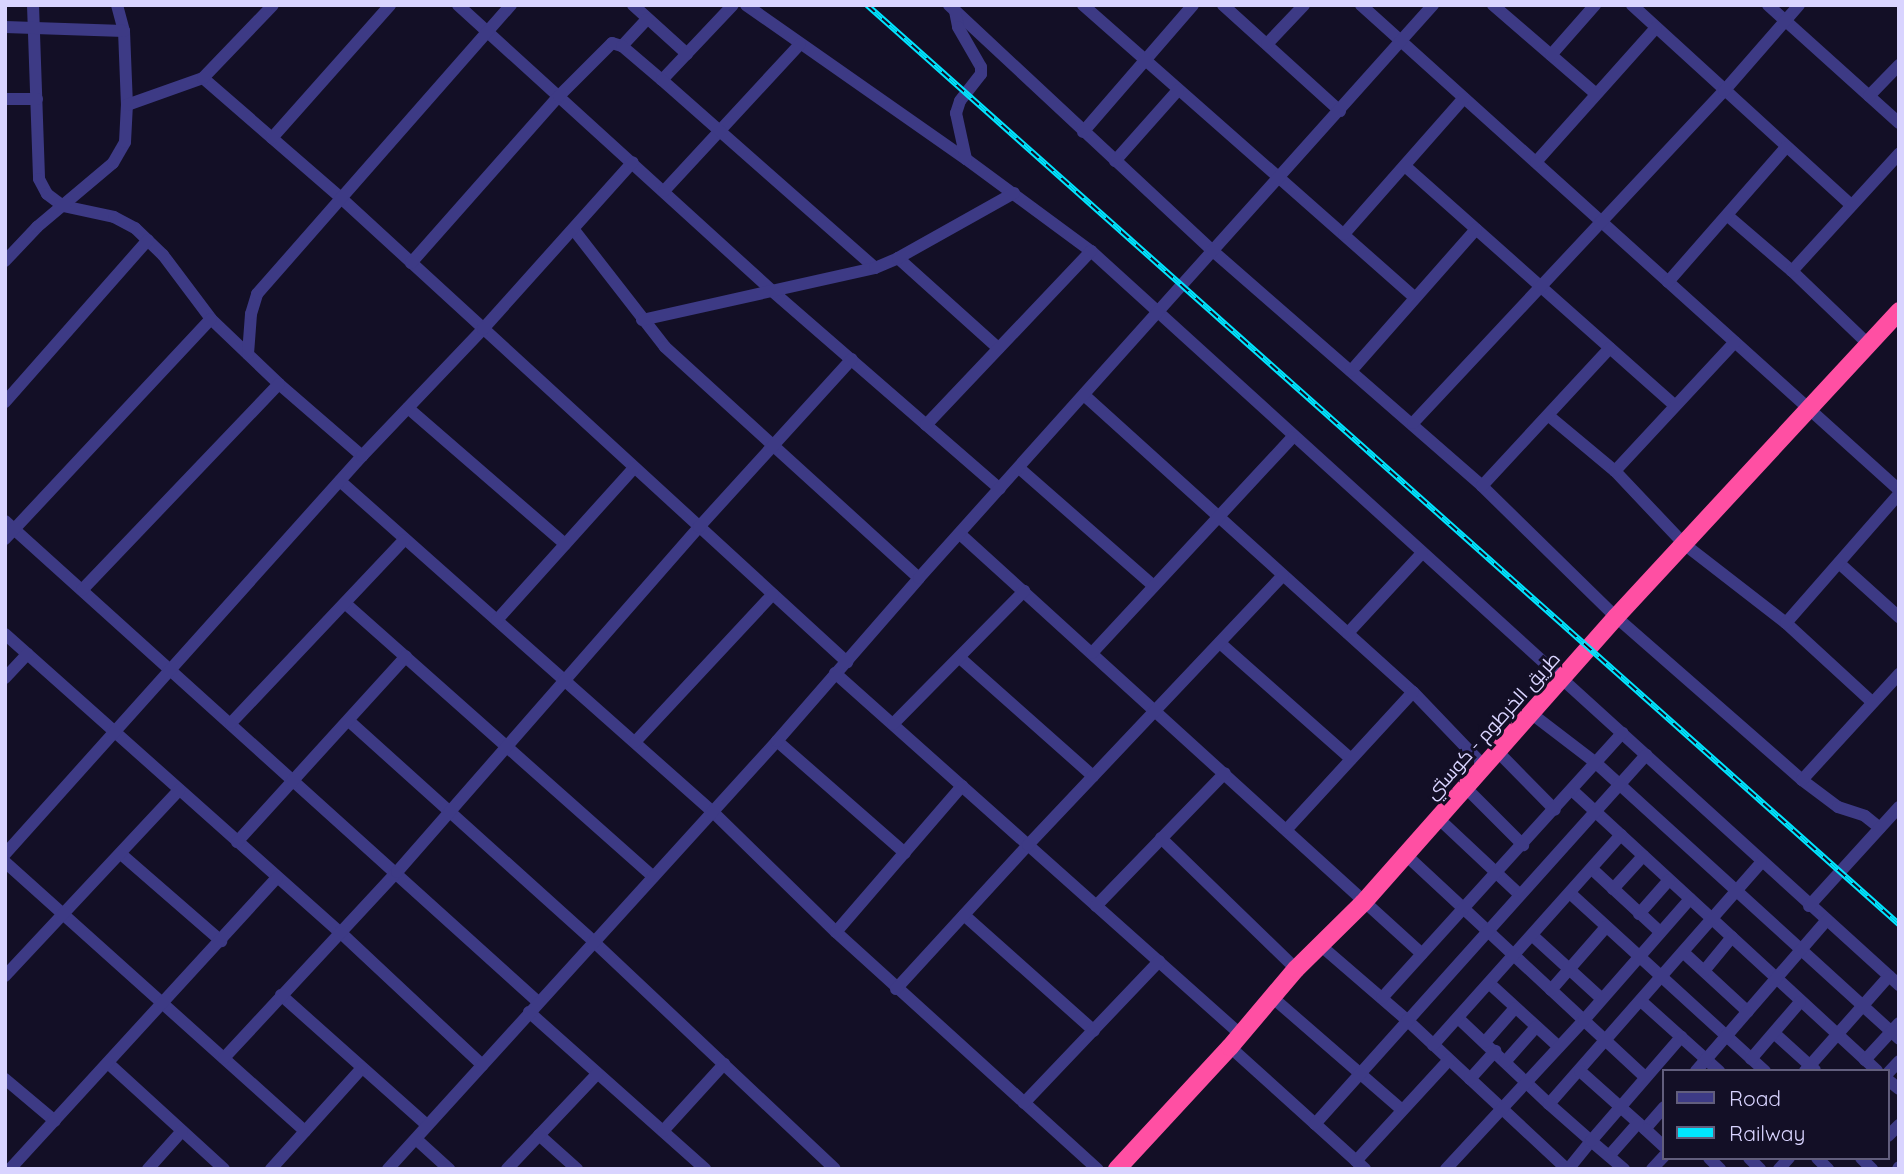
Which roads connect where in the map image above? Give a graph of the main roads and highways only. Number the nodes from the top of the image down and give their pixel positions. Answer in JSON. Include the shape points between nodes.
{"nodes":[{"id":1,"x":1899,"y":311,"type":"edge"},
{"id":2,"x":1117,"y":1169,"type":"edge"}],
"edges":[{"from":1,"to":2,"type":"highway","name":"طريق الخرطوم - كوستي"}]}
